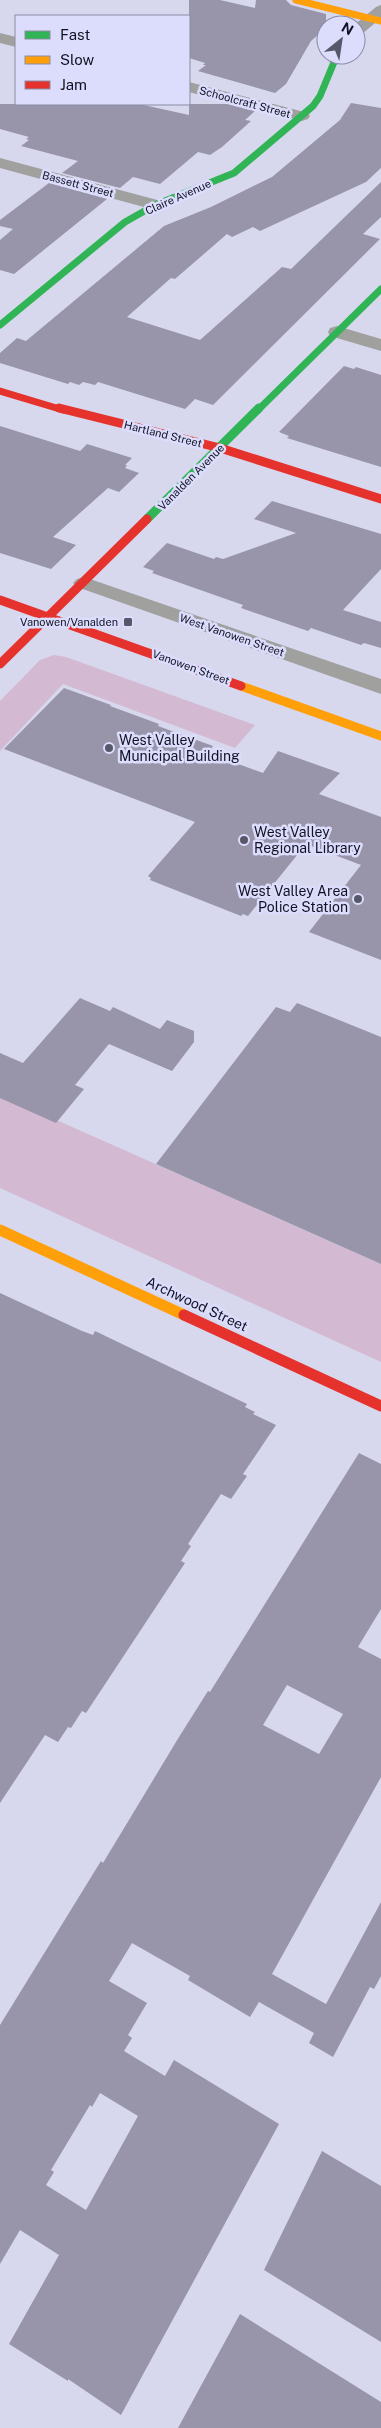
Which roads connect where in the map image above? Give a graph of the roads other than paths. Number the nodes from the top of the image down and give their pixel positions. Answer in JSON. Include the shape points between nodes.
{"nodes":[{"id":1,"x":296,"y":0,"type":"edge"},
{"id":2,"x":377,"y":16,"type":"edge"},
{"id":3,"x":366,"y":24,"type":"edge"},
{"id":4,"x":0,"y":38,"type":"edge"},
{"id":5,"x":15,"y":42,"type":"edge"},
{"id":6,"x":333,"y":65,"type":"edge"},
{"id":7,"x":190,"y":87,"type":"edge"},
{"id":8,"x":302,"y":116,"type":"junction"},
{"id":9,"x":0,"y":163,"type":"edge"},
{"id":10,"x":155,"y":205,"type":"junction"},
{"id":11,"x":381,"y":289,"type":"edge"},
{"id":12,"x":0,"y":324,"type":"edge"},
{"id":13,"x":337,"y":332,"type":"junction"},
{"id":14,"x":381,"y":345,"type":"edge"},
{"id":15,"x":0,"y":391,"type":"edge"},
{"id":16,"x":220,"y":448,"type":"junction"},
{"id":17,"x":381,"y":499,"type":"edge"},
{"id":18,"x":84,"y":583,"type":"junction"},
{"id":19,"x":0,"y":600,"type":"edge"},
{"id":20,"x":49,"y":617,"type":"junction"},
{"id":21,"x":0,"y":664,"type":"edge"},
{"id":22,"x":381,"y":687,"type":"edge"},
{"id":23,"x":381,"y":736,"type":"edge"},
{"id":24,"x":0,"y":1230,"type":"edge"},
{"id":25,"x":381,"y":1406,"type":"edge"}],
"edges":[{"from":1,"to":2,"type":"street"},
{"from":2,"to":3,"type":"street"},
{"from":4,"to":5,"type":"street"},
{"from":6,"to":8,"type":"street","name":"Claire Avenue","via":[[320,96]]},
{"from":7,"to":8,"type":"street","name":"Schoolcraft Street"},
{"from":8,"to":10,"type":"street","name":"Claire Avenue","via":[[234,173]]},
{"from":9,"to":10,"type":"street","name":"Bassett Street"},
{"from":10,"to":12,"type":"street","name":"Claire Avenue","via":[[125,222]]},
{"from":11,"to":13,"type":"street","name":"Vanalden Avenue"},
{"from":13,"to":14,"type":"street"},
{"from":13,"to":16,"type":"street","name":"Vanalden Avenue"},
{"from":15,"to":16,"type":"street","name":"Hartland Street","via":[[71,412]]},
{"from":16,"to":17,"type":"street","name":"Hartland Street"},
{"from":16,"to":18,"type":"street","name":"Vanalden Avenue"},
{"from":18,"to":20,"type":"street","name":"Vanalden Avenue"},
{"from":18,"to":22,"type":"street","name":"West Vanowen Street"},
{"from":19,"to":20,"type":"street","name":"Vanowen Street"},
{"from":20,"to":21,"type":"street","name":"Vanalden Avenue"},
{"from":20,"to":23,"type":"street","name":"Vanowen Street"},
{"from":24,"to":25,"type":"street","name":"Archwood Street"}]}
